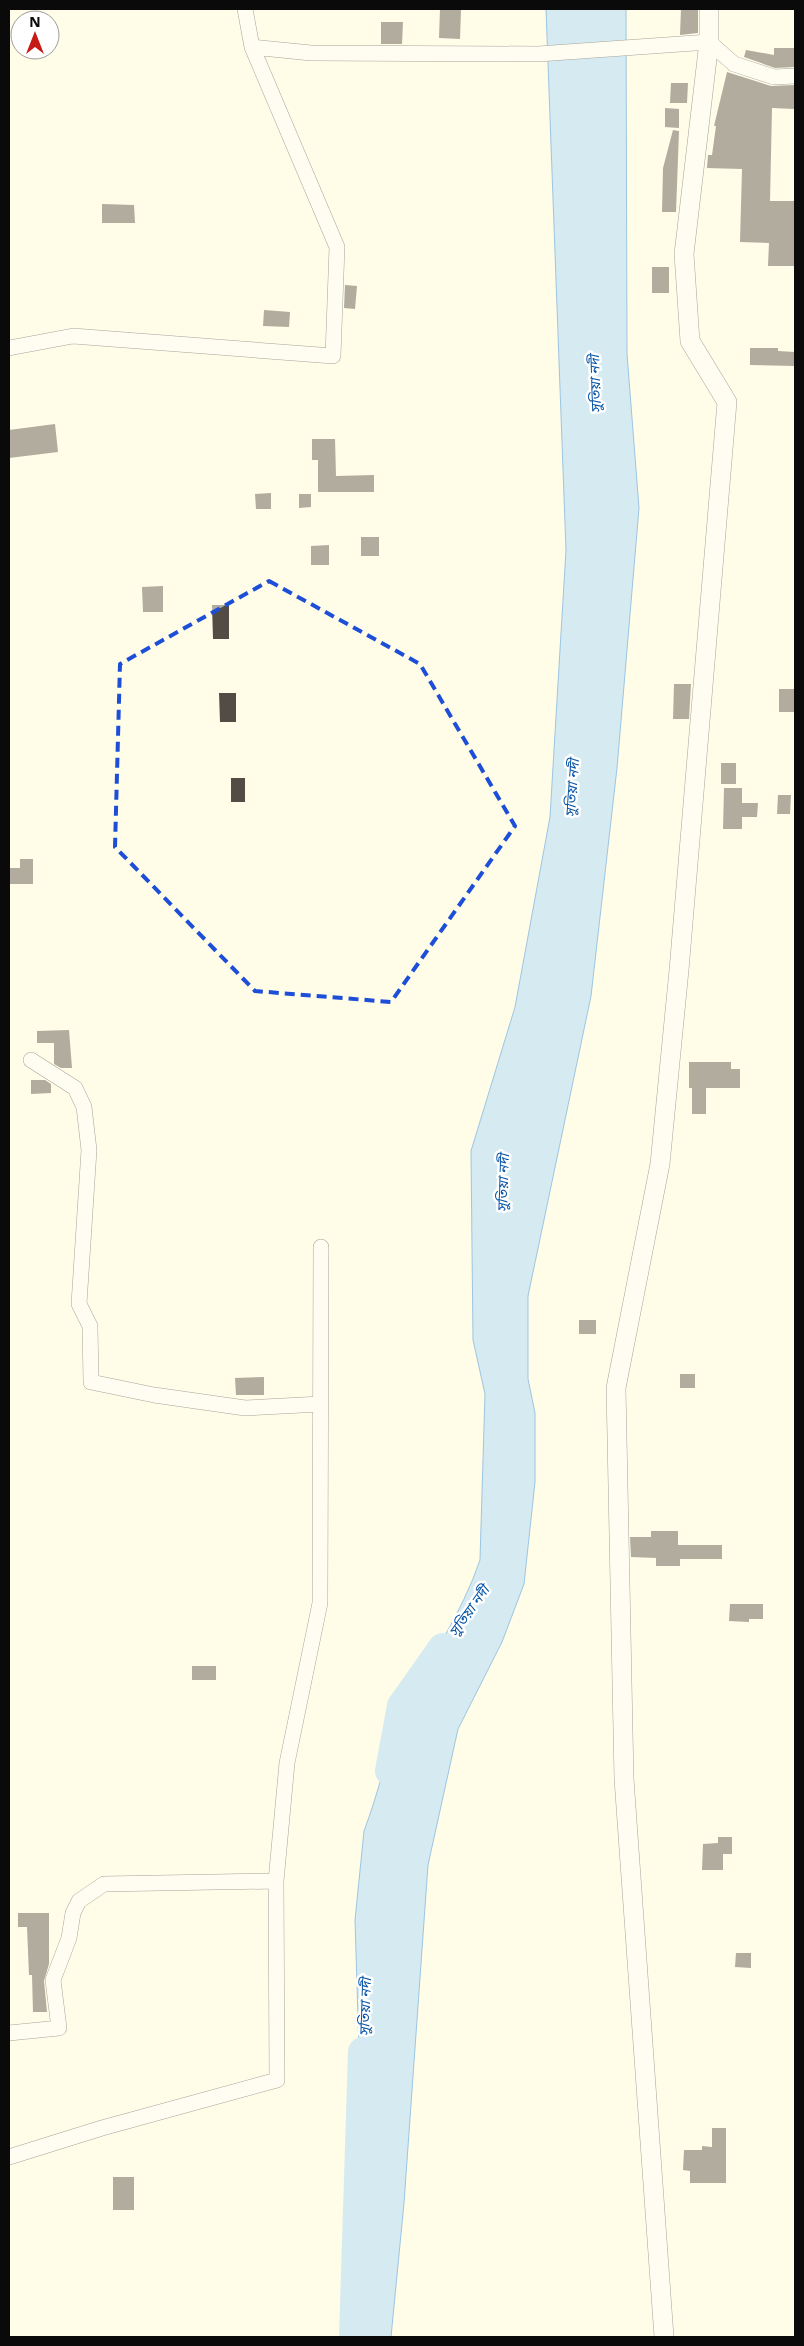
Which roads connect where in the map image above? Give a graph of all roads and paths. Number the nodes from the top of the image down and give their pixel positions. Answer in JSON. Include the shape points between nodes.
{"nodes":[{"id":1,"x":245,"y":9,"type":"edge"},
{"id":2,"x":709,"y":9,"type":"edge"},
{"id":3,"x":709,"y":42,"type":"junction"},
{"id":4,"x":252,"y":47,"type":"junction"},
{"id":5,"x":795,"y":76,"type":"edge"},
{"id":6,"x":9,"y":348,"type":"edge"},
{"id":7,"x":31,"y":1060,"type":"dead end"},
{"id":8,"x":322,"y":1247,"type":"dead end"},
{"id":9,"x":321,"y":1404,"type":"junction"},
{"id":10,"x":276,"y":1881,"type":"junction"},
{"id":11,"x":9,"y":2033,"type":"edge"},
{"id":12,"x":9,"y":2157,"type":"edge"},
{"id":13,"x":664,"y":2337,"type":"edge"}],
"edges":[{"from":1,"to":4,"type":"street"},
{"from":2,"to":3,"type":"street"},
{"from":3,"to":4,"type":"street","via":[[538,54],[320,53]]},
{"from":3,"to":5,"type":"street","via":[[734,64],[774,77]]},
{"from":3,"to":13,"type":"street","via":[[684,254],[690,340],[727,402],[660,1164],[616,1388],[624,1779]]},
{"from":4,"to":6,"type":"street","via":[[337,247],[332,356],[72,336]]},
{"from":7,"to":9,"type":"street","via":[[75,1088],[84,1107],[89,1150],[79,1304],[90,1326],[91,1382],[245,1408]]},
{"from":8,"to":9,"type":"street"},
{"from":9,"to":10,"type":"street","via":[[320,1603],[287,1763]]},
{"from":10,"to":11,"type":"street","via":[[104,1884],[80,1901],[73,1913],[69,1938],[53,1980],[60,2028]]},
{"from":10,"to":12,"type":"street","via":[[277,2080]]}]}
